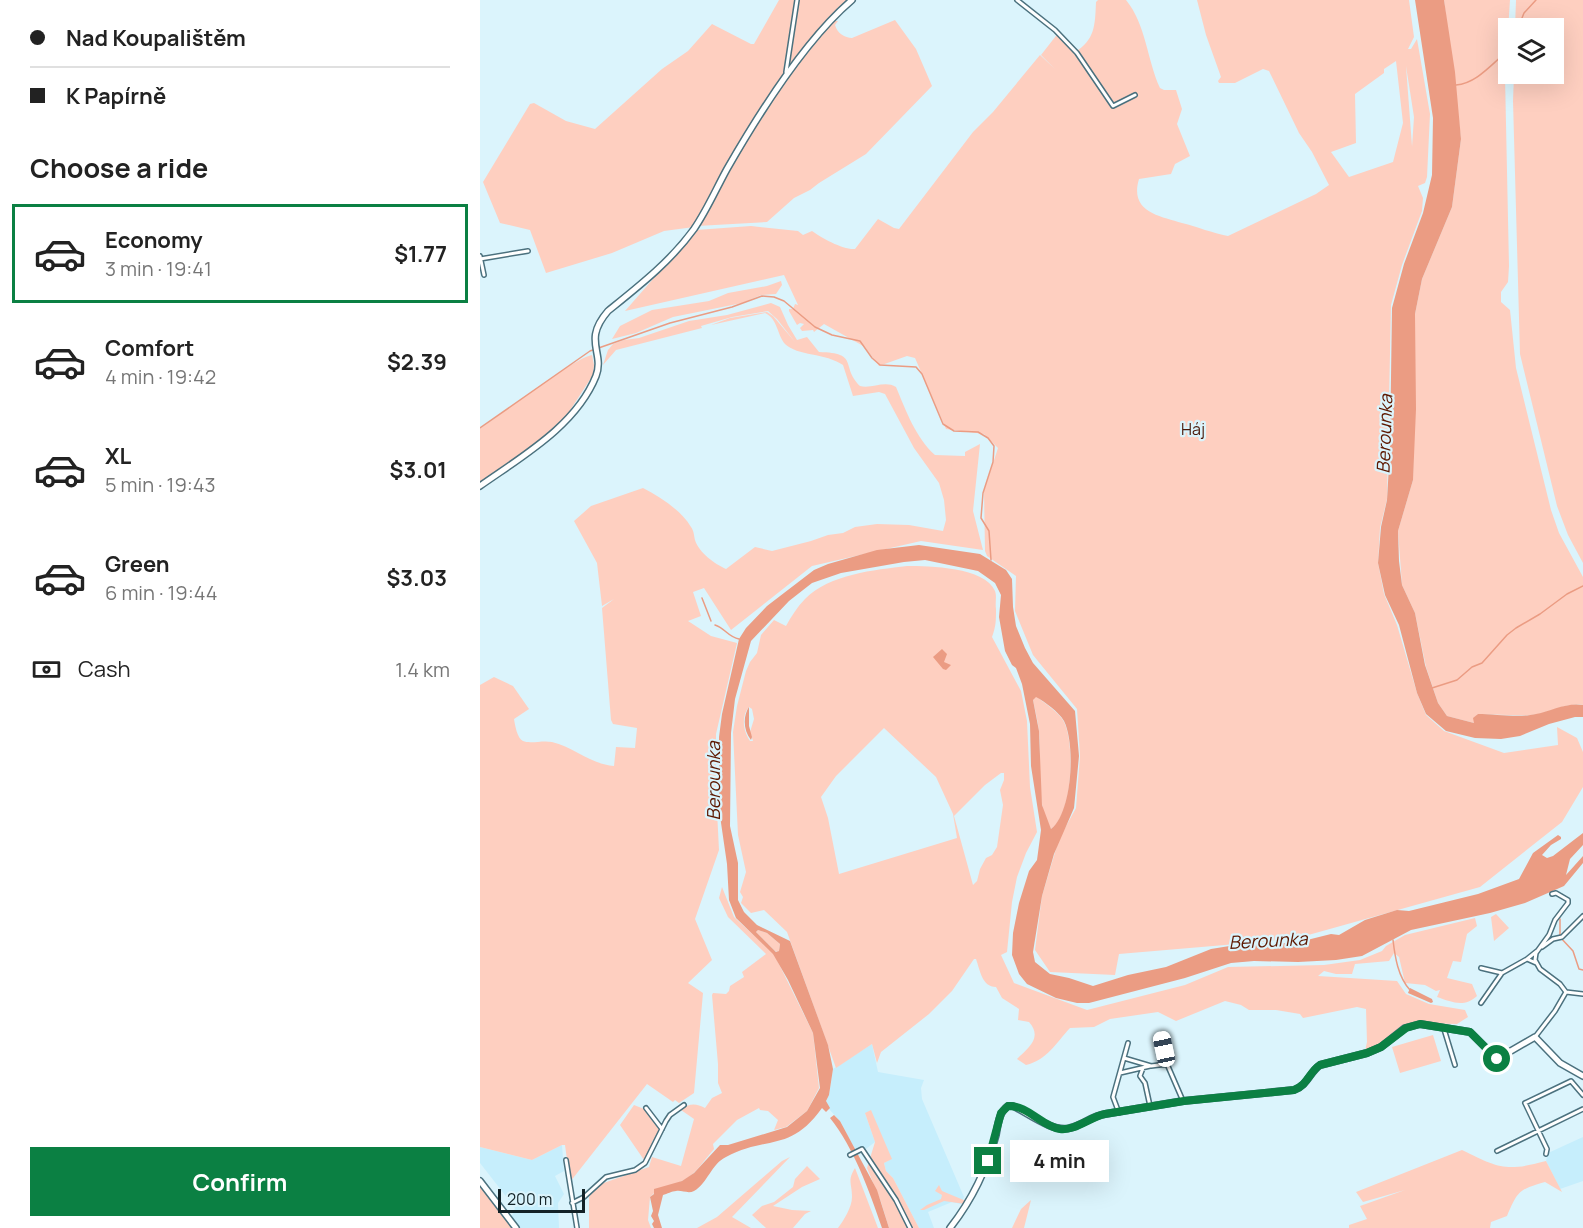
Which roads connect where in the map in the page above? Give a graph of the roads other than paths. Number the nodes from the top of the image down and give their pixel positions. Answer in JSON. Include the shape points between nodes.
{"nodes":[{"id":1,"x":797,"y":0,"type":"edge"},
{"id":2,"x":852,"y":0,"type":"edge"},
{"id":3,"x":1020,"y":1,"type":"edge"},
{"id":4,"x":785,"y":78,"type":"junction"},
{"id":5,"x":1135,"y":95,"type":"dead end"},
{"id":6,"x":528,"y":251,"type":"dead end"},
{"id":7,"x":480,"y":258,"type":"edge"},
{"id":8,"x":484,"y":275,"type":"dead end"},
{"id":9,"x":480,"y":486,"type":"edge"},
{"id":10,"x":1552,"y":894,"type":"dead end"},
{"id":11,"x":1583,"y":915,"type":"edge"},
{"id":12,"x":1539,"y":950,"type":"junction"},
{"id":13,"x":1527,"y":959,"type":"junction"},
{"id":14,"x":1536,"y":963,"type":"junction"},
{"id":15,"x":1481,"y":969,"type":"dead end"},
{"id":16,"x":1502,"y":973,"type":"junction"},
{"id":17,"x":1566,"y":992,"type":"junction"},
{"id":18,"x":1583,"y":994,"type":"edge"},
{"id":19,"x":1481,"y":1003,"type":"dead end"},
{"id":20,"x":1443,"y":1028,"type":"junction"},
{"id":21,"x":1161,"y":1034,"type":"dead end"},
{"id":22,"x":1536,"y":1037,"type":"junction"},
{"id":23,"x":1128,"y":1043,"type":"dead end"},
{"id":24,"x":1124,"y":1058,"type":"junction"},
{"id":25,"x":1167,"y":1064,"type":"junction"},
{"id":26,"x":1455,"y":1065,"type":"dead end"},
{"id":27,"x":1152,"y":1066,"type":"junction"},
{"id":28,"x":1143,"y":1068,"type":"junction"},
{"id":29,"x":1120,"y":1073,"type":"junction"},
{"id":30,"x":1583,"y":1076,"type":"edge"},
{"id":31,"x":1583,"y":1095,"type":"edge"},
{"id":32,"x":1184,"y":1101,"type":"junction"},
{"id":33,"x":684,"y":1105,"type":"dead end"},
{"id":34,"x":1151,"y":1107,"type":"junction"},
{"id":35,"x":646,"y":1108,"type":"dead end"},
{"id":36,"x":1583,"y":1109,"type":"edge"},
{"id":37,"x":1119,"y":1113,"type":"junction"},
{"id":38,"x":662,"y":1129,"type":"junction"},
{"id":39,"x":1538,"y":1130,"type":"junction"},
{"id":40,"x":1497,"y":1151,"type":"dead end"},
{"id":41,"x":1546,"y":1154,"type":"dead end"},
{"id":42,"x":850,"y":1155,"type":"dead end"},
{"id":43,"x":566,"y":1160,"type":"dead end"},
{"id":44,"x":480,"y":1181,"type":"edge"},
{"id":45,"x":572,"y":1203,"type":"junction"},
{"id":46,"x":516,"y":1228,"type":"edge"},
{"id":47,"x":577,"y":1228,"type":"edge"},
{"id":48,"x":910,"y":1228,"type":"edge"},
{"id":49,"x":950,"y":1228,"type":"edge"}],
"edges":[{"from":1,"to":4,"type":"street"},
{"from":2,"to":4,"type":"street","via":[[830,21]]},
{"from":3,"to":5,"type":"street","via":[[1077,53],[1113,106]]},
{"from":4,"to":9,"type":"street","via":[[688,236],[660,269],[601,320],[595,340],[596,376],[572,414],[519,462]]},
{"from":6,"to":7,"type":"street"},
{"from":7,"to":8,"type":"street"},
{"from":10,"to":12,"type":"street","via":[[1557,893],[1568,903]]},
{"from":11,"to":12,"type":"street"},
{"from":12,"to":13,"type":"street"},
{"from":12,"to":14,"type":"street"},
{"from":13,"to":14,"type":"street"},
{"from":13,"to":16,"type":"street"},
{"from":14,"to":17,"type":"street"},
{"from":15,"to":16,"type":"street"},
{"from":16,"to":19,"type":"street"},
{"from":17,"to":18,"type":"street"},
{"from":17,"to":22,"type":"street"},
{"from":20,"to":22,"type":"street","via":[[1473,1033],[1497,1059]]},
{"from":20,"to":26,"type":"street"},
{"from":20,"to":32,"type":"street","via":[[1406,1028],[1381,1047],[1318,1066],[1299,1088]]},
{"from":21,"to":25,"type":"street"},
{"from":22,"to":30,"type":"street","via":[[1560,1063]]},
{"from":23,"to":24,"type":"street"},
{"from":24,"to":27,"type":"street"},
{"from":24,"to":29,"type":"street"},
{"from":25,"to":27,"type":"street"},
{"from":25,"to":32,"type":"street"},
{"from":27,"to":28,"type":"street"},
{"from":28,"to":29,"type":"street"},
{"from":28,"to":34,"type":"street","via":[[1140,1076]]},
{"from":29,"to":37,"type":"street","via":[[1113,1096]]},
{"from":31,"to":39,"type":"street","via":[[1571,1081],[1525,1103]]},
{"from":32,"to":34,"type":"street"},
{"from":33,"to":38,"type":"street","via":[[670,1114]]},
{"from":34,"to":37,"type":"street"},
{"from":35,"to":38,"type":"street"},
{"from":36,"to":39,"type":"street"},
{"from":37,"to":49,"type":"street","via":[[1095,1116],[1062,1129],[1013,1106],[1006,1107],[983,1174]]},
{"from":38,"to":45,"type":"street","via":[[639,1168],[606,1177]]},
{"from":39,"to":40,"type":"street"},
{"from":39,"to":41,"type":"street"},
{"from":42,"to":48,"type":"street","via":[[862,1149]]},
{"from":43,"to":45,"type":"street"},
{"from":44,"to":46,"type":"street"},
{"from":45,"to":47,"type":"street"}]}
